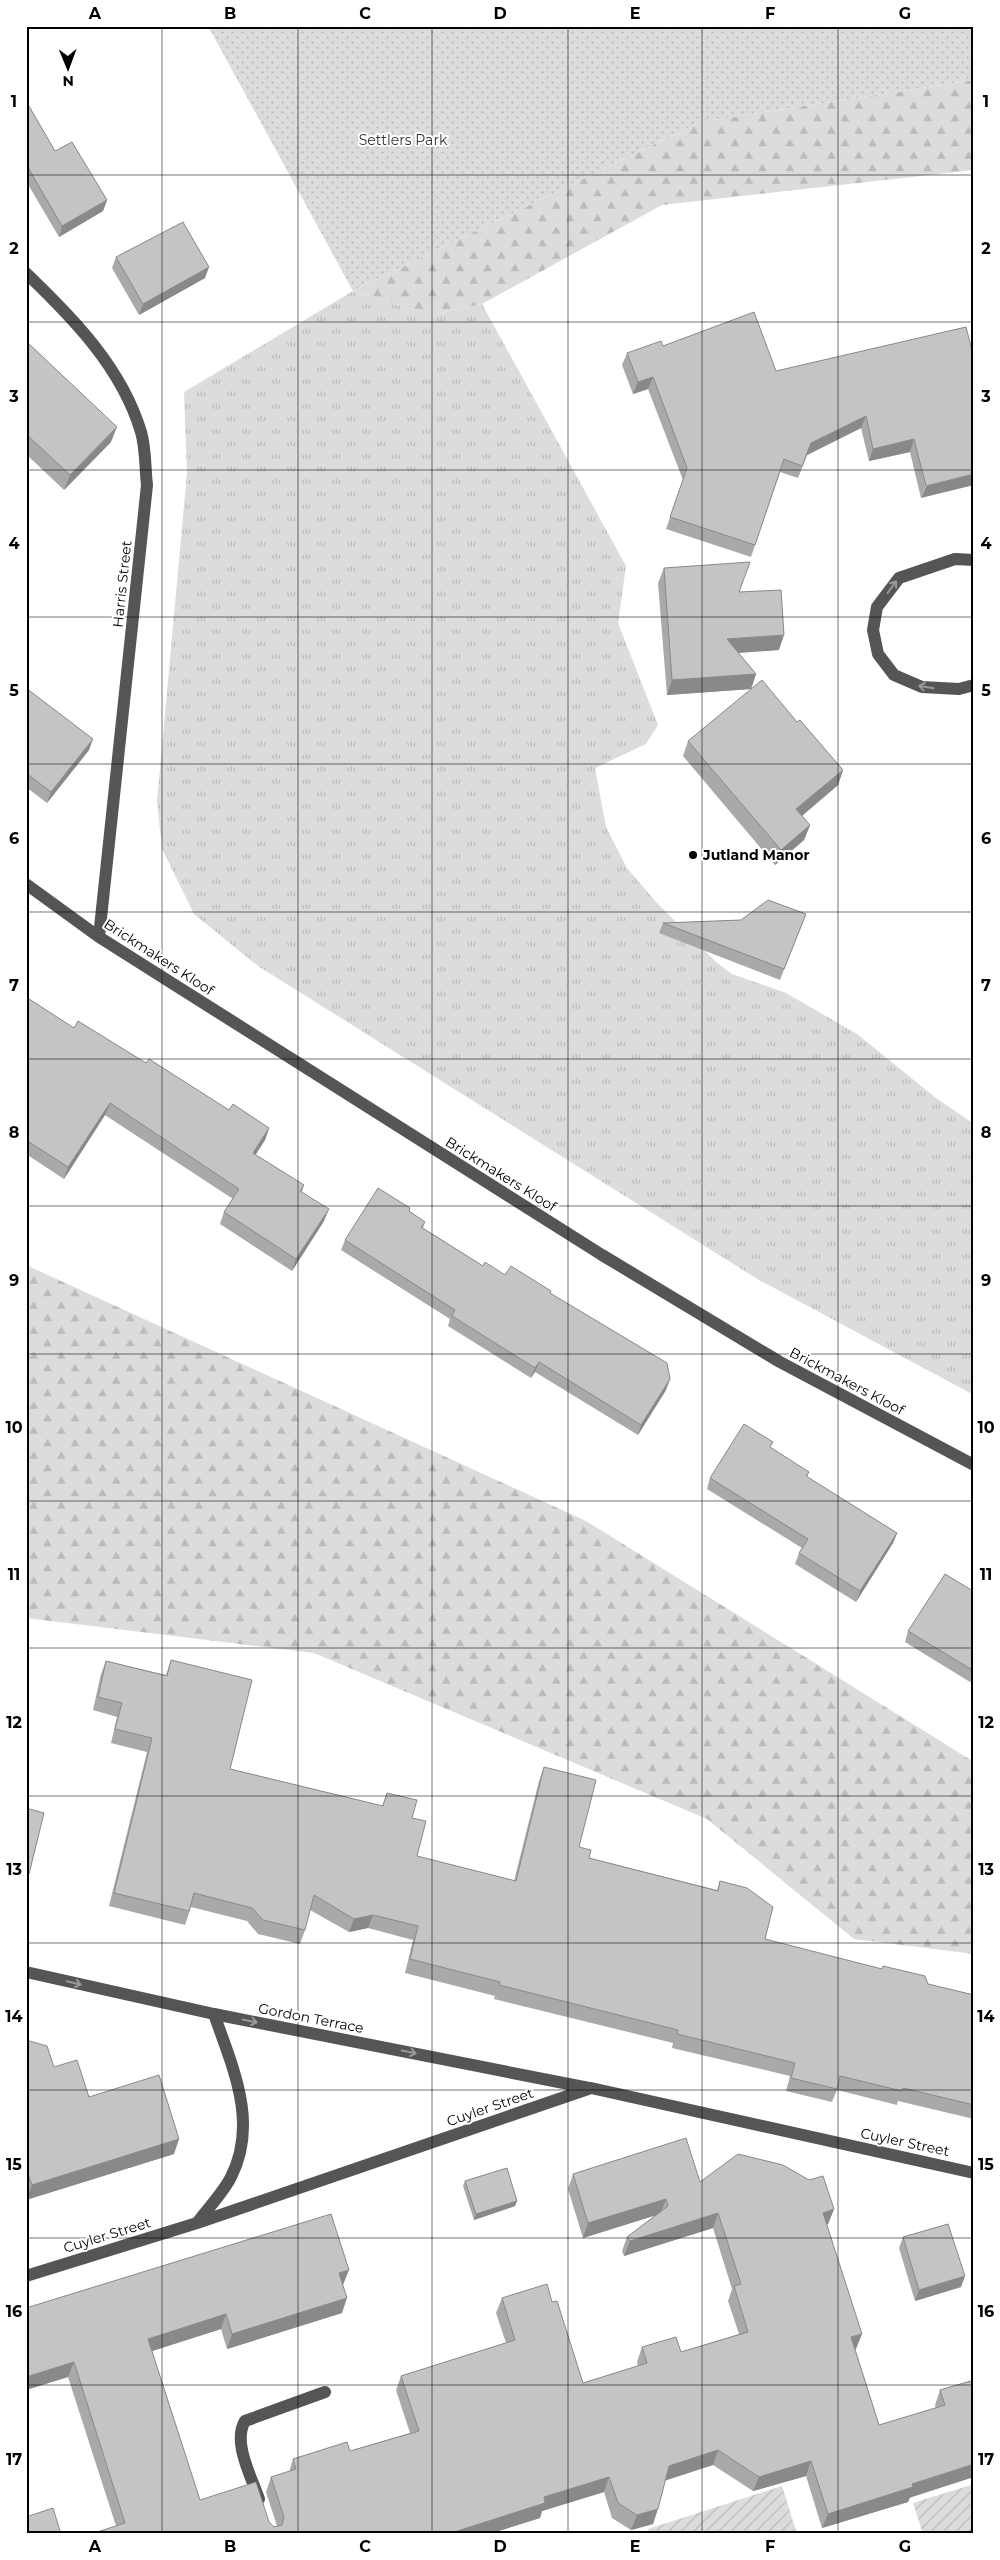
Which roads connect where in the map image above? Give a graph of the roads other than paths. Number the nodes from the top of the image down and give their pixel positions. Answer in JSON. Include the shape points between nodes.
{"nodes":[{"id":1,"x":26,"y":273,"type":"edge"},
{"id":2,"x":974,"y":560,"type":"edge"},
{"id":3,"x":974,"y":685,"type":"edge"},
{"id":4,"x":26,"y":884,"type":"edge"},
{"id":5,"x":99,"y":937,"type":"junction"},
{"id":6,"x":974,"y":1465,"type":"edge"},
{"id":7,"x":26,"y":1972,"type":"edge"},
{"id":8,"x":214,"y":2014,"type":"junction"},
{"id":9,"x":591,"y":2088,"type":"junction"},
{"id":10,"x":974,"y":2173,"type":"edge"},
{"id":11,"x":197,"y":2223,"type":"junction"},
{"id":12,"x":26,"y":2276,"type":"edge"},
{"id":13,"x":325,"y":2392,"type":"dead end"},
{"id":14,"x":262,"y":2508,"type":"edge"}],
"edges":[{"from":1,"to":5,"type":"street","name":"Harris Street","via":[[67,313],[112,370],[129,398],[142,434],[147,486]]},
{"from":3,"to":2,"type":"street","one_way":true,"via":[[959,689],[922,687],[894,675],[878,654],[873,630],[877,607],[899,578],[955,559]]},
{"from":4,"to":5,"type":"street","name":"Brickmakers Kloof"},
{"from":5,"to":6,"type":"street","name":"Brickmakers Kloof","via":[[602,1255],[780,1362]]},
{"from":7,"to":8,"type":"street","name":"Gordon Terrace","one_way":true},
{"from":8,"to":9,"type":"street","name":"Gordon Terrace","one_way":true},
{"from":8,"to":11,"type":"street","via":[[244,2106],[243,2140],[231,2177]]},
{"from":9,"to":10,"type":"street","name":"Cuyler Street"},
{"from":9,"to":11,"type":"street","name":"Cuyler Street"},
{"from":11,"to":12,"type":"street","name":"Cuyler Street"},
{"from":13,"to":14,"type":"street","via":[[251,2416],[242,2425],[242,2447]]}]}
